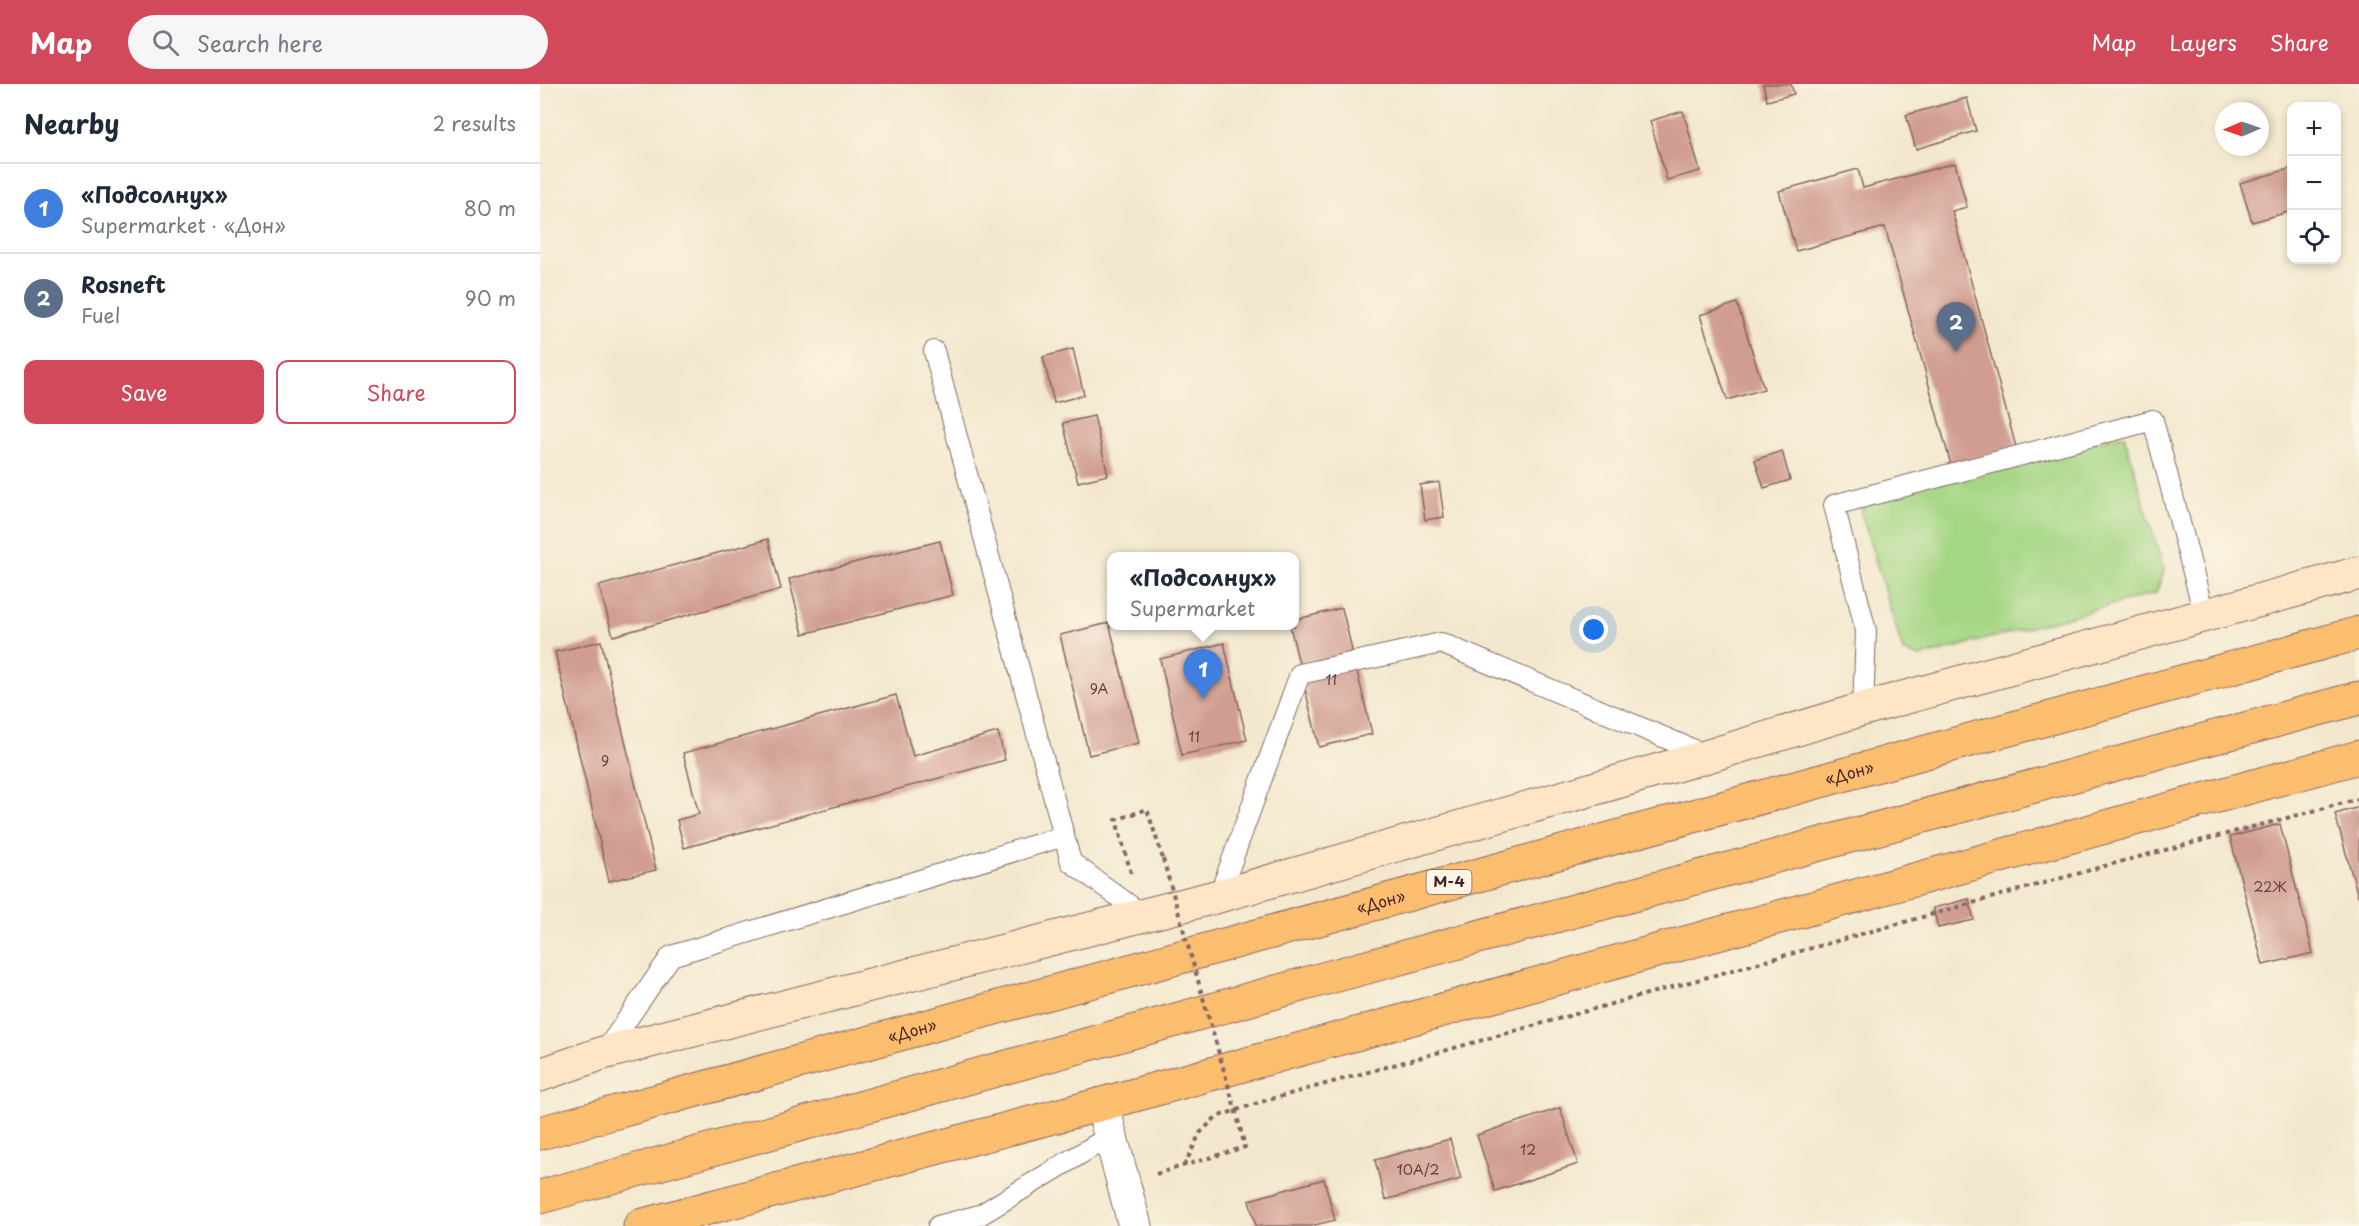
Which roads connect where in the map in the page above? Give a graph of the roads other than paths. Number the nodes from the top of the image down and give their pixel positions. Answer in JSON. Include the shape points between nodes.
{"nodes":[{"id":1,"x":934,"y":351,"type":"dead end"},
{"id":2,"x":2359,"y":573,"type":"edge"},
{"id":3,"x":2204,"y":614,"type":"junction"},
{"id":4,"x":2359,"y":633,"type":"edge"},
{"id":5,"x":2359,"y":698,"type":"edge"},
{"id":6,"x":1863,"y":709,"type":"junction"},
{"id":7,"x":1708,"y":756,"type":"junction"},
{"id":8,"x":2359,"y":757,"type":"edge"},
{"id":9,"x":1064,"y":836,"type":"junction"},
{"id":10,"x":1222,"y":888,"type":"junction"},
{"id":11,"x":1143,"y":915,"type":"junction"},
{"id":12,"x":603,"y":1053,"type":"junction"},
{"id":13,"x":540,"y":1075,"type":"edge"},
{"id":14,"x":1102,"y":1104,"type":"junction"},
{"id":15,"x":540,"y":1133,"type":"edge"},
{"id":16,"x":1110,"y":1136,"type":"junction"},
{"id":17,"x":540,"y":1197,"type":"edge"},
{"id":18,"x":689,"y":1220,"type":"edge"},
{"id":19,"x":640,"y":1226,"type":"edge"},
{"id":20,"x":938,"y":1226,"type":"edge"},
{"id":21,"x":1135,"y":1226,"type":"edge"}],
"edges":[{"from":1,"to":9,"type":"lane"},
{"from":2,"to":3,"type":"main road"},
{"from":3,"to":6,"type":"main road"},
{"from":3,"to":6,"type":"lane","via":[[2153,420],[1834,505],[1866,631]]},
{"from":4,"to":15,"type":"highway","name":"«Дон»","number":"М-4"},
{"from":5,"to":17,"type":"highway","via":[[1319,980]]},
{"from":6,"to":7,"type":"main road"},
{"from":7,"to":10,"type":"main road"},
{"from":7,"to":10,"type":"lane","via":[[1442,643],[1300,674]]},
{"from":8,"to":14,"type":"highway"},
{"from":9,"to":11,"type":"lane","via":[[1071,862]]},
{"from":9,"to":12,"type":"lane","via":[[671,956]]},
{"from":10,"to":11,"type":"main road"},
{"from":11,"to":12,"type":"main road"},
{"from":12,"to":13,"type":"main road"},
{"from":14,"to":16,"type":"street"},
{"from":14,"to":18,"type":"highway"},
{"from":16,"to":20,"type":"lane","via":[[980,1215]]},
{"from":16,"to":21,"type":"street"},
{"from":18,"to":19,"type":"highway"}]}
